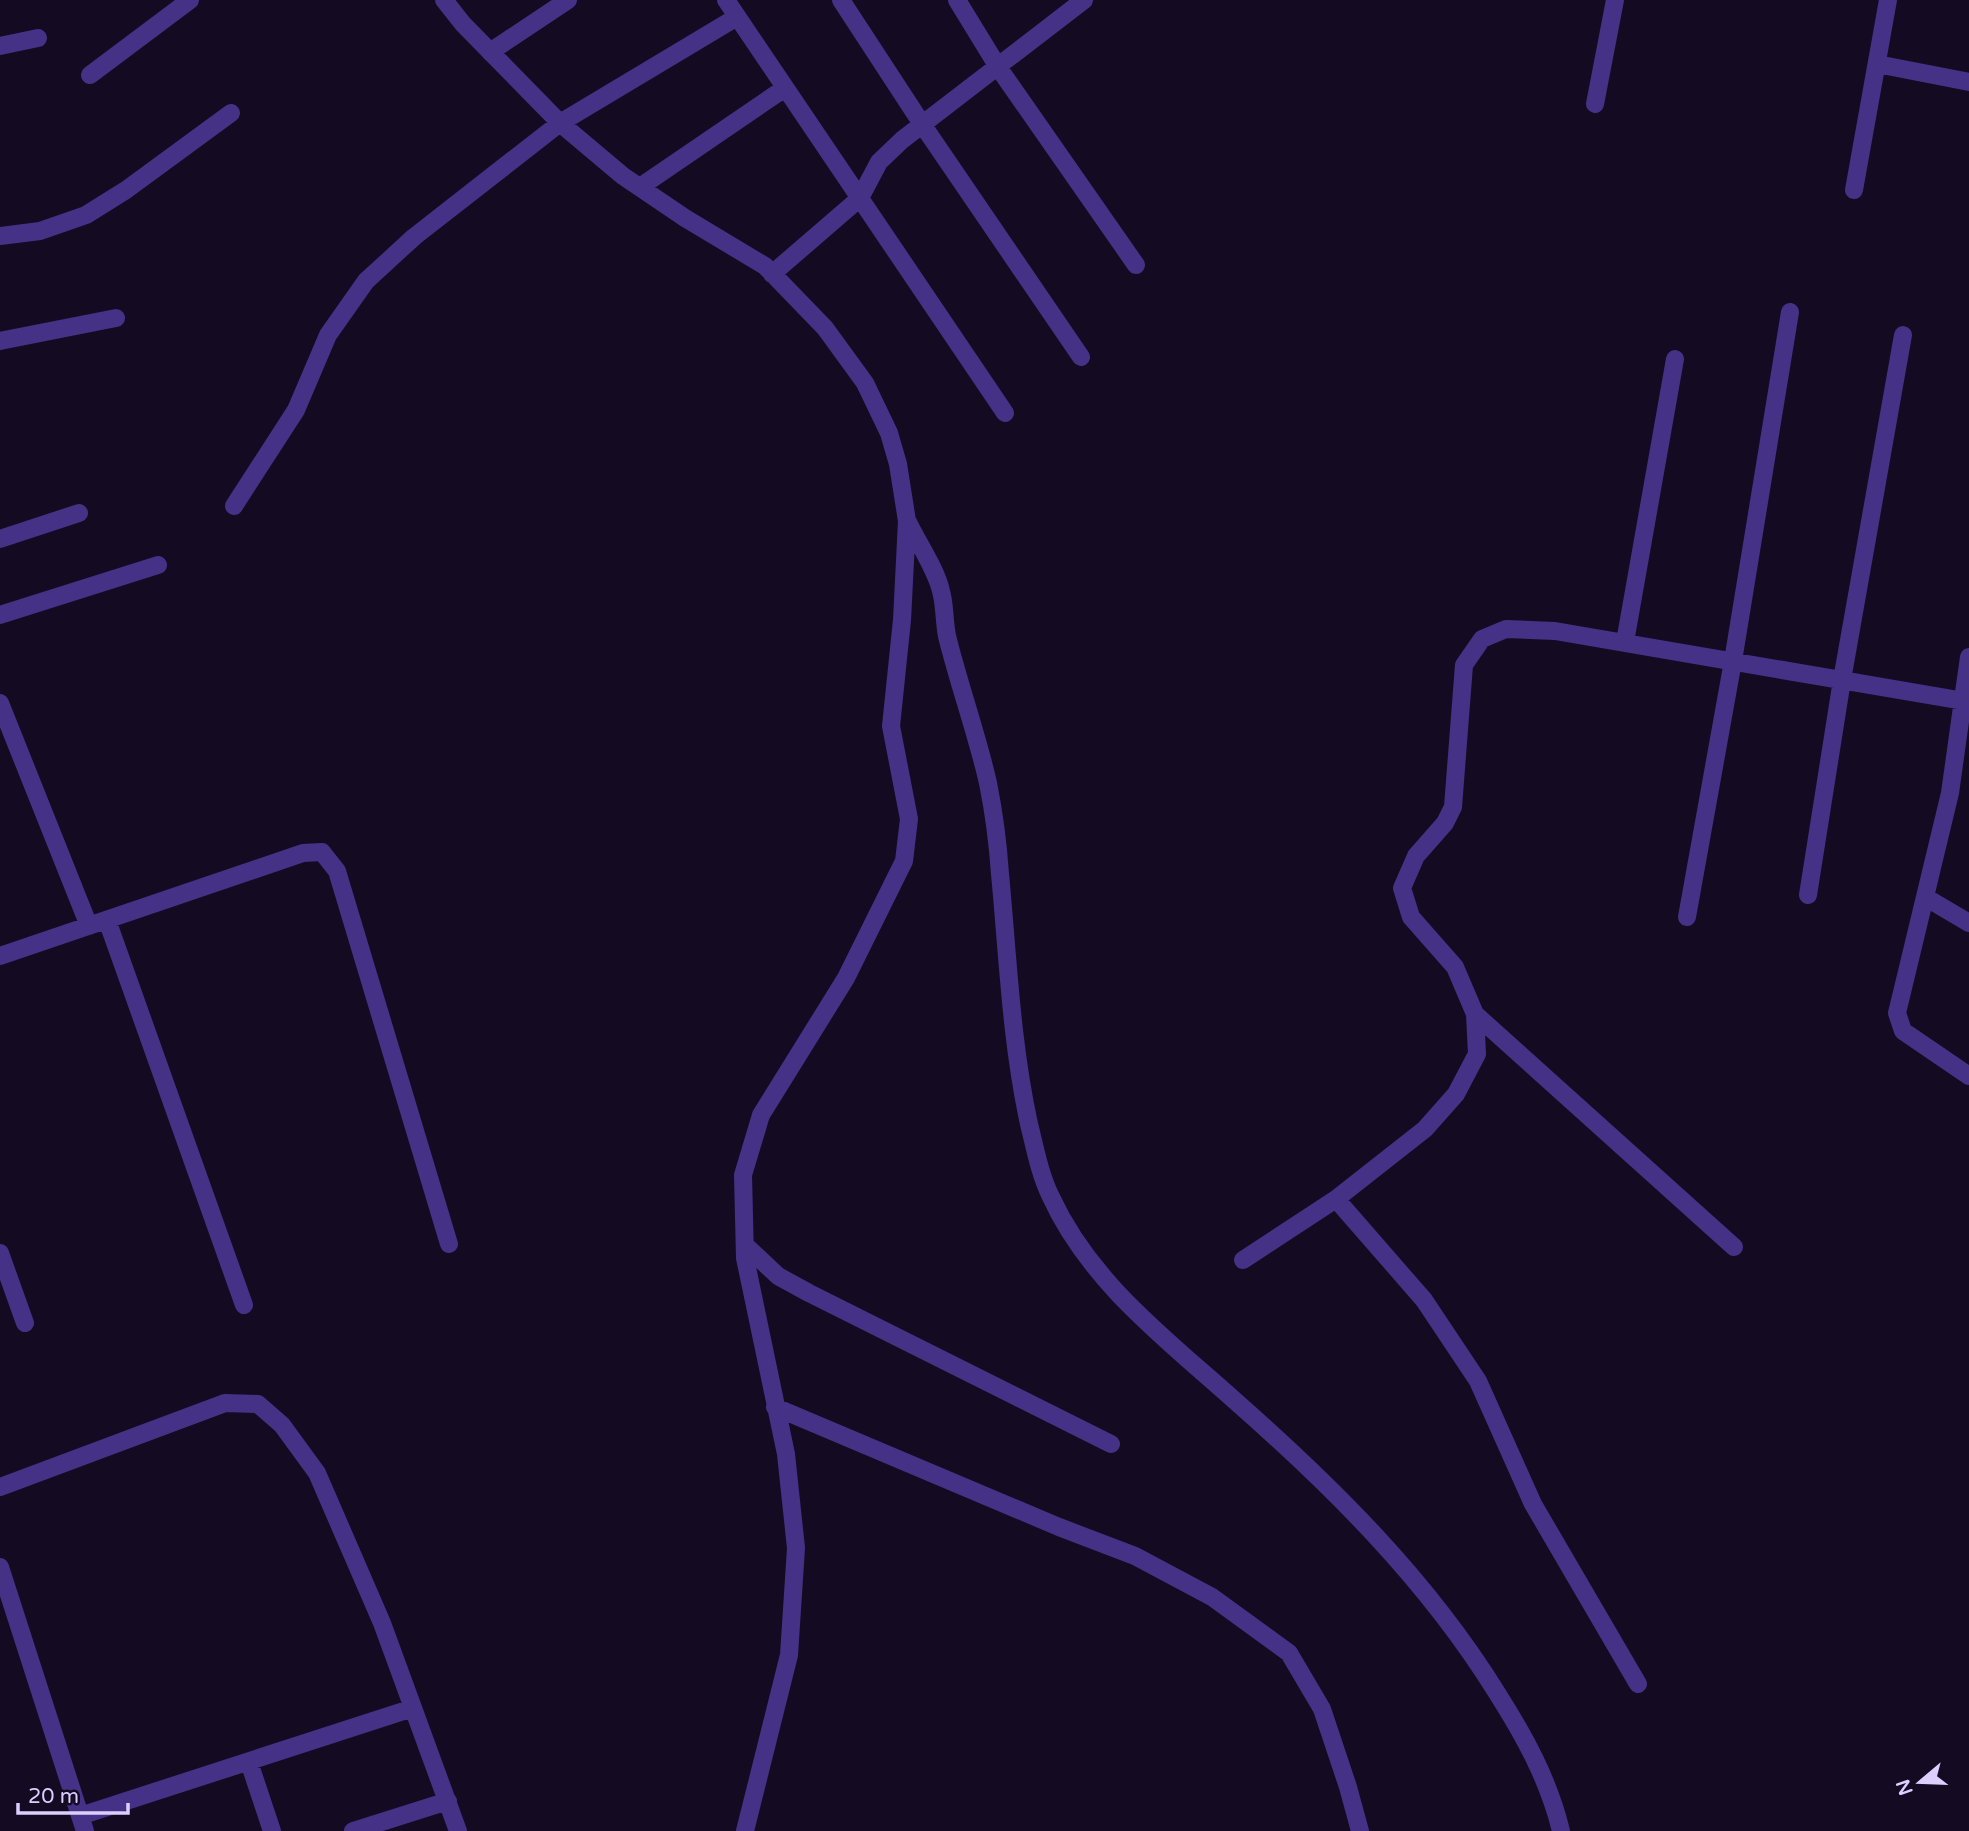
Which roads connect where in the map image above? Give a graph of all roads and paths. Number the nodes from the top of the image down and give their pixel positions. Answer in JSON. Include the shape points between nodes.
{"nodes":[{"id":1,"x":190,"y":0,"type":"edge"},
{"id":2,"x":443,"y":0,"type":"edge"},
{"id":3,"x":568,"y":0,"type":"edge"},
{"id":4,"x":726,"y":0,"type":"edge"},
{"id":5,"x":841,"y":0,"type":"edge"},
{"id":6,"x":957,"y":0,"type":"edge"},
{"id":7,"x":1615,"y":0,"type":"edge"},
{"id":8,"x":1888,"y":0,"type":"edge"},
{"id":9,"x":1076,"y":2,"type":"edge"},
{"id":10,"x":737,"y":17,"type":"junction"},
{"id":11,"x":38,"y":38,"type":"dead end"},
{"id":12,"x":0,"y":46,"type":"edge"},
{"id":13,"x":490,"y":52,"type":"junction"},
{"id":14,"x":1877,"y":64,"type":"junction"},
{"id":15,"x":998,"y":66,"type":"junction"},
{"id":16,"x":90,"y":75,"type":"dead end"},
{"id":17,"x":1969,"y":82,"type":"edge"},
{"id":18,"x":785,"y":88,"type":"junction"},
{"id":19,"x":1595,"y":104,"type":"dead end"},
{"id":20,"x":231,"y":113,"type":"dead end"},
{"id":21,"x":560,"y":123,"type":"junction"},
{"id":22,"x":922,"y":124,"type":"junction"},
{"id":23,"x":640,"y":187,"type":"junction"},
{"id":24,"x":1854,"y":190,"type":"dead end"},
{"id":25,"x":860,"y":198,"type":"junction"},
{"id":26,"x":0,"y":236,"type":"edge"},
{"id":27,"x":1136,"y":265,"type":"dead end"},
{"id":28,"x":772,"y":274,"type":"junction"},
{"id":29,"x":1790,"y":312,"type":"dead end"},
{"id":30,"x":116,"y":318,"type":"dead end"},
{"id":31,"x":1903,"y":335,"type":"dead end"},
{"id":32,"x":0,"y":341,"type":"edge"},
{"id":33,"x":1081,"y":357,"type":"dead end"},
{"id":34,"x":1675,"y":359,"type":"dead end"},
{"id":35,"x":1005,"y":413,"type":"dead end"},
{"id":36,"x":234,"y":506,"type":"dead end"},
{"id":37,"x":79,"y":513,"type":"dead end"},
{"id":38,"x":907,"y":521,"type":"junction"},
{"id":39,"x":0,"y":539,"type":"edge"},
{"id":40,"x":158,"y":565,"type":"dead end"},
{"id":41,"x":0,"y":615,"type":"edge"},
{"id":42,"x":1625,"y":642,"type":"junction"},
{"id":43,"x":1969,"y":657,"type":"edge"},
{"id":44,"x":1733,"y":661,"type":"junction"},
{"id":45,"x":1842,"y":680,"type":"junction"},
{"id":46,"x":1966,"y":701,"type":"edge"},
{"id":47,"x":0,"y":703,"type":"edge"},
{"id":48,"x":1808,"y":895,"type":"dead end"},
{"id":49,"x":1925,"y":898,"type":"junction"},
{"id":50,"x":1688,"y":917,"type":"dead end"},
{"id":51,"x":107,"y":920,"type":"junction"},
{"id":52,"x":1969,"y":923,"type":"edge"},
{"id":53,"x":89,"y":926,"type":"junction"},
{"id":54,"x":0,"y":956,"type":"edge"},
{"id":55,"x":1475,"y":1014,"type":"junction"},
{"id":56,"x":1969,"y":1076,"type":"edge"},
{"id":57,"x":1336,"y":1199,"type":"junction"},
{"id":58,"x":449,"y":1244,"type":"dead end"},
{"id":59,"x":745,"y":1245,"type":"junction"},
{"id":60,"x":1734,"y":1247,"type":"dead end"},
{"id":61,"x":0,"y":1253,"type":"edge"},
{"id":62,"x":1243,"y":1260,"type":"dead end"},
{"id":63,"x":244,"y":1305,"type":"dead end"},
{"id":64,"x":25,"y":1323,"type":"dead end"},
{"id":65,"x":775,"y":1407,"type":"junction"},
{"id":66,"x":1111,"y":1444,"type":"dead end"},
{"id":67,"x":0,"y":1488,"type":"edge"},
{"id":68,"x":0,"y":1567,"type":"edge"},
{"id":69,"x":1639,"y":1684,"type":"dead end"},
{"id":70,"x":413,"y":1708,"type":"junction"},
{"id":71,"x":248,"y":1762,"type":"junction"},
{"id":72,"x":448,"y":1801,"type":"junction"},
{"id":73,"x":83,"y":1824,"type":"edge"},
{"id":74,"x":272,"y":1831,"type":"edge"},
{"id":75,"x":353,"y":1831,"type":"edge"},
{"id":76,"x":458,"y":1831,"type":"edge"},
{"id":77,"x":745,"y":1831,"type":"edge"},
{"id":78,"x":1360,"y":1831,"type":"edge"},
{"id":79,"x":1561,"y":1831,"type":"edge"}],
"edges":[{"from":1,"to":16,"type":"street"},
{"from":2,"to":13,"type":"street"},
{"from":3,"to":13,"type":"street"},
{"from":4,"to":10,"type":"street"},
{"from":5,"to":22,"type":"street"},
{"from":6,"to":15,"type":"street"},
{"from":7,"to":19,"type":"street"},
{"from":8,"to":14,"type":"street"},
{"from":9,"to":15,"type":"street"},
{"from":10,"to":18,"type":"street"},
{"from":10,"to":21,"type":"street"},
{"from":11,"to":12,"type":"street"},
{"from":13,"to":21,"type":"street"},
{"from":14,"to":17,"type":"street"},
{"from":14,"to":24,"type":"street"},
{"from":15,"to":22,"type":"street"},
{"from":15,"to":27,"type":"street"},
{"from":18,"to":23,"type":"street"},
{"from":18,"to":25,"type":"street"},
{"from":20,"to":26,"type":"street","via":[[86,215],[40,231]]},
{"from":21,"to":23,"type":"street"},
{"from":21,"to":36,"type":"street","via":[[414,237],[366,281],[328,335],[296,411]]},
{"from":22,"to":25,"type":"street","via":[[879,162]]},
{"from":22,"to":33,"type":"street"},
{"from":23,"to":28,"type":"street"},
{"from":25,"to":28,"type":"street"},
{"from":25,"to":35,"type":"street"},
{"from":28,"to":38,"type":"street","via":[[825,328],[865,383],[889,433]]},
{"from":29,"to":44,"type":"street"},
{"from":30,"to":32,"type":"street"},
{"from":31,"to":45,"type":"street"},
{"from":34,"to":42,"type":"street"},
{"from":37,"to":39,"type":"street"},
{"from":38,"to":59,"type":"street","via":[[891,726],[909,819],[904,861],[846,978],[761,1115],[743,1175]]},
{"from":38,"to":79,"type":"street","via":[[941,588],[947,632],[988,784],[1021,1085],[1050,1196],[1080,1249],[1125,1303],[1363,1520],[1468,1645],[1532,1753],[1553,1798]]},
{"from":40,"to":41,"type":"street"},
{"from":42,"to":44,"type":"street"},
{"from":42,"to":55,"type":"street","via":[[1506,629],[1482,639],[1464,665],[1453,807],[1416,856],[1402,888],[1411,917],[1455,967]]},
{"from":43,"to":46,"type":"street"},
{"from":44,"to":45,"type":"street"},
{"from":44,"to":50,"type":"street"},
{"from":45,"to":46,"type":"street"},
{"from":45,"to":48,"type":"street"},
{"from":46,"to":49,"type":"street"},
{"from":47,"to":53,"type":"street"},
{"from":49,"to":52,"type":"street"},
{"from":49,"to":56,"type":"street","via":[[1897,1013],[1903,1031]]},
{"from":51,"to":53,"type":"street"},
{"from":51,"to":58,"type":"street","via":[[303,853],[322,852],[337,871]]},
{"from":51,"to":63,"type":"street"},
{"from":53,"to":54,"type":"street"},
{"from":55,"to":57,"type":"street","via":[[1477,1054],[1456,1094],[1426,1129]]},
{"from":55,"to":60,"type":"street"},
{"from":57,"to":62,"type":"street"},
{"from":57,"to":69,"type":"street","via":[[1424,1300],[1478,1381],[1533,1504]]},
{"from":59,"to":65,"type":"street"},
{"from":59,"to":66,"type":"street","via":[[778,1276],[809,1293]]},
{"from":61,"to":64,"type":"street"},
{"from":65,"to":77,"type":"street","via":[[786,1454],[796,1548],[789,1654]]},
{"from":65,"to":78,"type":"street","via":[[1135,1556],[1212,1597],[1289,1653],[1322,1709]]},
{"from":67,"to":70,"type":"street","via":[[225,1403],[258,1404],[282,1425],[317,1473]]},
{"from":68,"to":73,"type":"street"},
{"from":70,"to":71,"type":"street"},
{"from":70,"to":72,"type":"street"},
{"from":71,"to":73,"type":"street"},
{"from":71,"to":74,"type":"street"},
{"from":72,"to":75,"type":"street"},
{"from":72,"to":76,"type":"street"}]}
